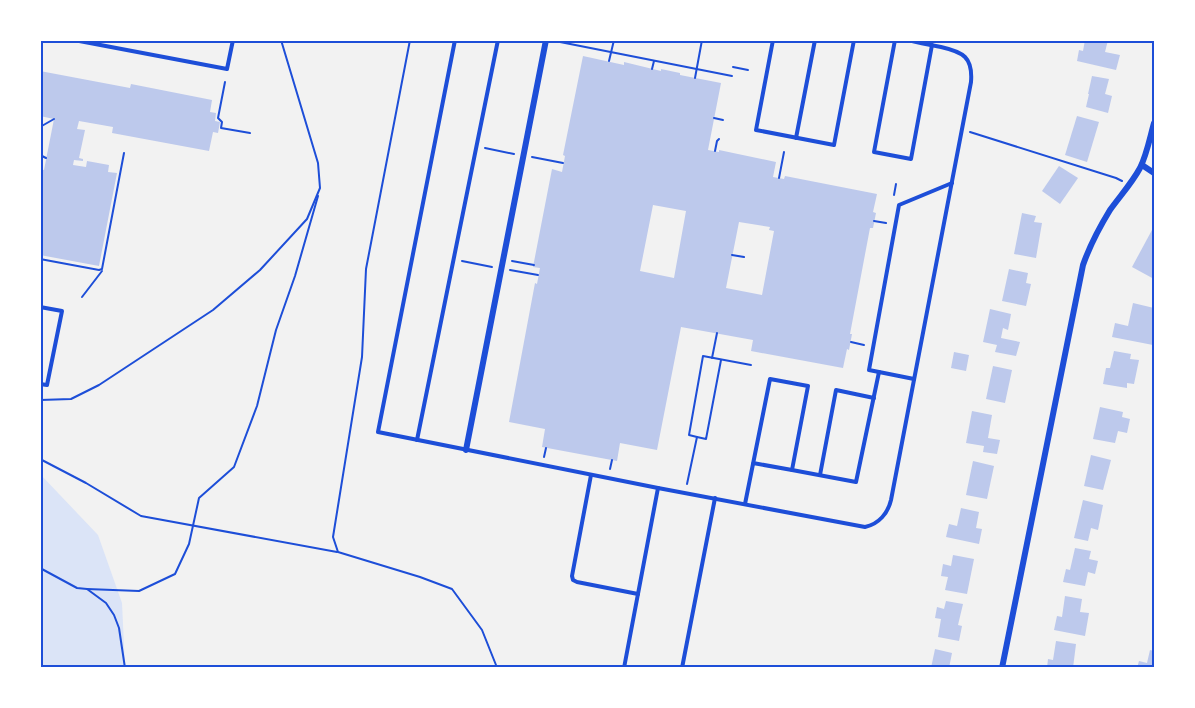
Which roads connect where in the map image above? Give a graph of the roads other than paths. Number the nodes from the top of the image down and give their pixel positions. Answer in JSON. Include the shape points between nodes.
{"nodes":[{"id":1,"x":74,"y":40,"type":"edge"},
{"id":2,"x":233,"y":40,"type":"edge"},
{"id":3,"x":455,"y":40,"type":"edge"},
{"id":4,"x":498,"y":40,"type":"edge"},
{"id":5,"x":546,"y":40,"type":"edge"},
{"id":6,"x":773,"y":40,"type":"edge"},
{"id":7,"x":815,"y":40,"type":"edge"},
{"id":8,"x":854,"y":40,"type":"edge"},
{"id":9,"x":895,"y":40,"type":"edge"},
{"id":10,"x":908,"y":40,"type":"edge"},
{"id":11,"x":932,"y":45,"type":"junction"},
{"id":12,"x":1155,"y":123,"type":"edge"},
{"id":13,"x":796,"y":138,"type":"junction"},
{"id":14,"x":1142,"y":165,"type":"junction"},
{"id":15,"x":1155,"y":173,"type":"edge"},
{"id":16,"x":951,"y":183,"type":"junction"},
{"id":17,"x":40,"y":307,"type":"edge"},
{"id":18,"x":879,"y":372,"type":"junction"},
{"id":19,"x":914,"y":379,"type":"junction"},
{"id":20,"x":40,"y":384,"type":"edge"},
{"id":21,"x":874,"y":398,"type":"junction"},
{"id":22,"x":417,"y":440,"type":"junction"},
{"id":23,"x":466,"y":450,"type":"junction"},
{"id":24,"x":753,"y":463,"type":"junction"},
{"id":25,"x":792,"y":470,"type":"junction"},
{"id":26,"x":591,"y":475,"type":"junction"},
{"id":27,"x":820,"y":475,"type":"junction"},
{"id":28,"x":658,"y":488,"type":"junction"},
{"id":29,"x":715,"y":498,"type":"junction"},
{"id":30,"x":745,"y":504,"type":"junction"},
{"id":31,"x":638,"y":594,"type":"junction"},
{"id":32,"x":624,"y":668,"type":"edge"},
{"id":33,"x":682,"y":668,"type":"edge"},
{"id":34,"x":1002,"y":668,"type":"edge"}],
"edges":[{"from":1,"to":2,"type":"lane","via":[[227,69]]},
{"from":3,"to":22,"type":"lane","via":[[378,432]]},
{"from":4,"to":22,"type":"lane"},
{"from":5,"to":23,"type":"street"},
{"from":6,"to":13,"type":"lane","via":[[756,130]]},
{"from":7,"to":13,"type":"lane"},
{"from":8,"to":13,"type":"lane","via":[[834,145]]},
{"from":9,"to":11,"type":"lane","via":[[874,152],[911,159]]},
{"from":10,"to":11,"type":"lane"},
{"from":11,"to":16,"type":"lane","via":[[962,53],[971,65]]},
{"from":12,"to":14,"type":"street"},
{"from":14,"to":15,"type":"street"},
{"from":14,"to":34,"type":"street","via":[[1098,229],[1083,265]]},
{"from":16,"to":18,"type":"lane","via":[[899,205],[869,370]]},
{"from":16,"to":19,"type":"lane"},
{"from":17,"to":20,"type":"lane","via":[[62,311],[47,385]]},
{"from":18,"to":19,"type":"lane"},
{"from":18,"to":21,"type":"lane"},
{"from":19,"to":30,"type":"lane","via":[[891,500],[877,522],[858,526]]},
{"from":21,"to":27,"type":"lane","via":[[856,482]]},
{"from":21,"to":27,"type":"lane","via":[[836,390]]},
{"from":22,"to":23,"type":"lane"},
{"from":23,"to":26,"type":"lane"},
{"from":24,"to":25,"type":"lane"},
{"from":24,"to":25,"type":"lane","via":[[770,378],[808,386]]},
{"from":24,"to":30,"type":"lane"},
{"from":25,"to":27,"type":"lane"},
{"from":26,"to":28,"type":"lane"},
{"from":26,"to":31,"type":"lane","via":[[573,580]]},
{"from":28,"to":29,"type":"lane"},
{"from":28,"to":31,"type":"lane"},
{"from":29,"to":30,"type":"lane"},
{"from":29,"to":33,"type":"lane"},
{"from":31,"to":32,"type":"lane"}]}
